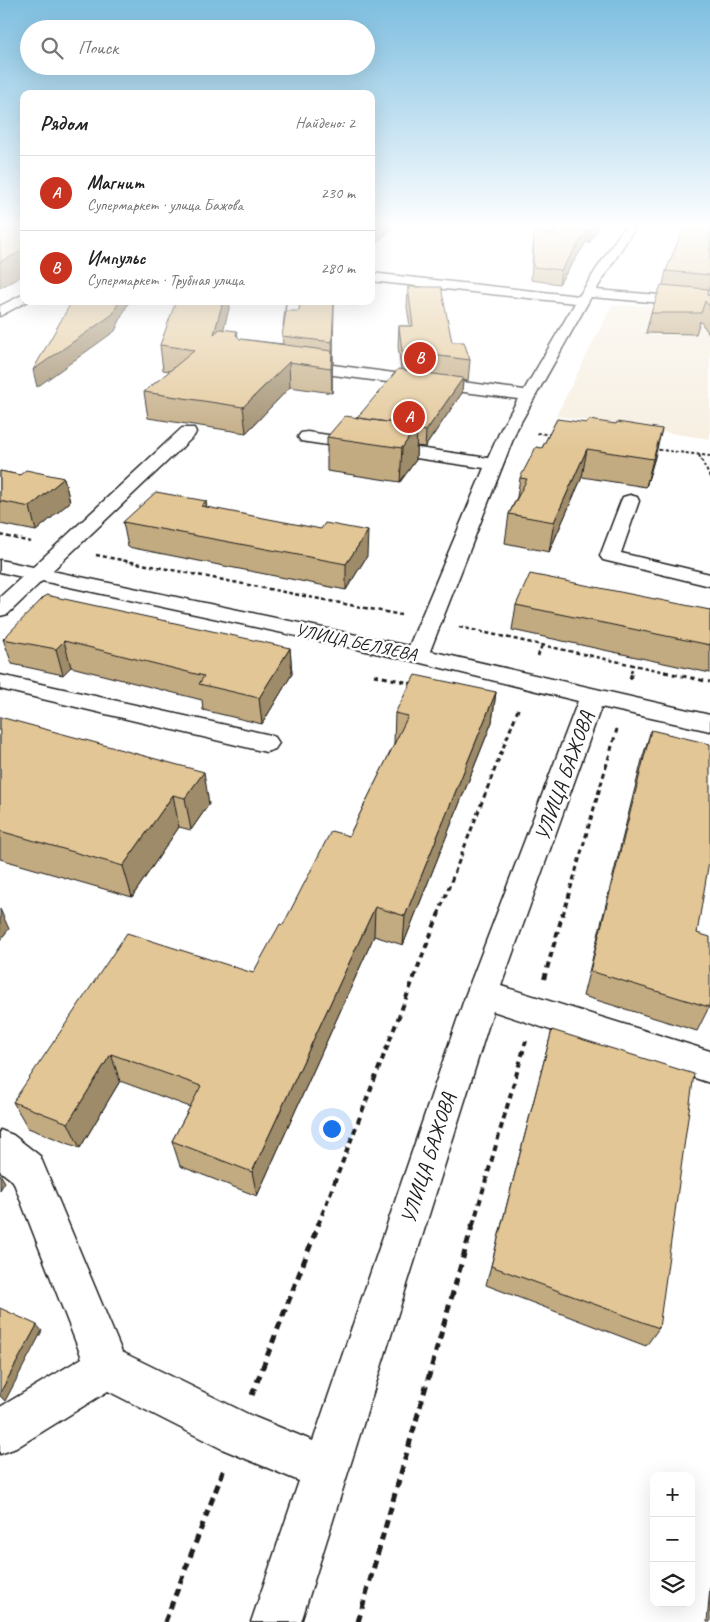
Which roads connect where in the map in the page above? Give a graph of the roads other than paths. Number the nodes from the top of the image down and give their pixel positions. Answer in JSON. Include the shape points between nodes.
{"nodes":[{"id":1,"x":20,"y":300,"type":"edge"},
{"id":2,"x":583,"y":300,"type":"edge"},
{"id":3,"x":651,"y":300,"type":"edge"},
{"id":4,"x":710,"y":303,"type":"edge"},
{"id":5,"x":294,"y":305,"type":"edge"},
{"id":6,"x":0,"y":312,"type":"edge"},
{"id":7,"x":291,"y":326,"type":"edge"},
{"id":8,"x":276,"y":362,"type":"edge"},
{"id":9,"x":527,"y":395,"type":"junction"},
{"id":10,"x":188,"y":432,"type":"dead end"},
{"id":11,"x":307,"y":437,"type":"dead end"},
{"id":12,"x":494,"y":464,"type":"junction"},
{"id":13,"x":630,"y":501,"type":"dead end"},
{"id":14,"x":0,"y":566,"type":"edge"},
{"id":15,"x":36,"y":574,"type":"junction"},
{"id":16,"x":710,"y":580,"type":"edge"},
{"id":17,"x":0,"y":609,"type":"edge"},
{"id":18,"x":417,"y":655,"type":"junction"},
{"id":19,"x":0,"y":682,"type":"edge"},
{"id":20,"x":608,"y":701,"type":"junction"},
{"id":21,"x":710,"y":723,"type":"edge"},
{"id":22,"x":266,"y":743,"type":"dead end"},
{"id":23,"x":482,"y":994,"type":"junction"},
{"id":24,"x":710,"y":1067,"type":"edge"},
{"id":25,"x":0,"y":1148,"type":"edge"},
{"id":26,"x":107,"y":1367,"type":"junction"},
{"id":27,"x":0,"y":1432,"type":"edge"},
{"id":28,"x":326,"y":1469,"type":"junction"},
{"id":29,"x":276,"y":1622,"type":"edge"}],
"edges":[{"from":1,"to":6,"type":"street"},
{"from":2,"to":9,"type":"street"},
{"from":3,"to":4,"type":"street"},
{"from":5,"to":7,"type":"street"},
{"from":8,"to":9,"type":"street"},
{"from":9,"to":12,"type":"street"},
{"from":10,"to":15,"type":"street"},
{"from":11,"to":12,"type":"street"},
{"from":12,"to":18,"type":"street"},
{"from":13,"to":16,"type":"street","via":[[610,556]]},
{"from":14,"to":15,"type":"street","name":"УЛИЦА БЕЛЯЕВА"},
{"from":15,"to":17,"type":"street"},
{"from":15,"to":18,"type":"street","name":"УЛИЦА БЕЛЯЕВА"},
{"from":18,"to":20,"type":"street","name":"УЛИЦА БЕЛЯЕВА"},
{"from":19,"to":22,"type":"street"},
{"from":20,"to":21,"type":"street","name":"УЛИЦА БЕЛЯЕВА"},
{"from":20,"to":23,"type":"street","name":"УЛИЦА БАЖОВА"},
{"from":23,"to":24,"type":"street"},
{"from":23,"to":28,"type":"street","name":"УЛИЦА БАЖОВА"},
{"from":25,"to":26,"type":"street","via":[[27,1169]]},
{"from":26,"to":27,"type":"street"},
{"from":26,"to":28,"type":"street","via":[[238,1433]]},
{"from":28,"to":29,"type":"street","name":"УЛИЦА БАЖОВА"}]}
